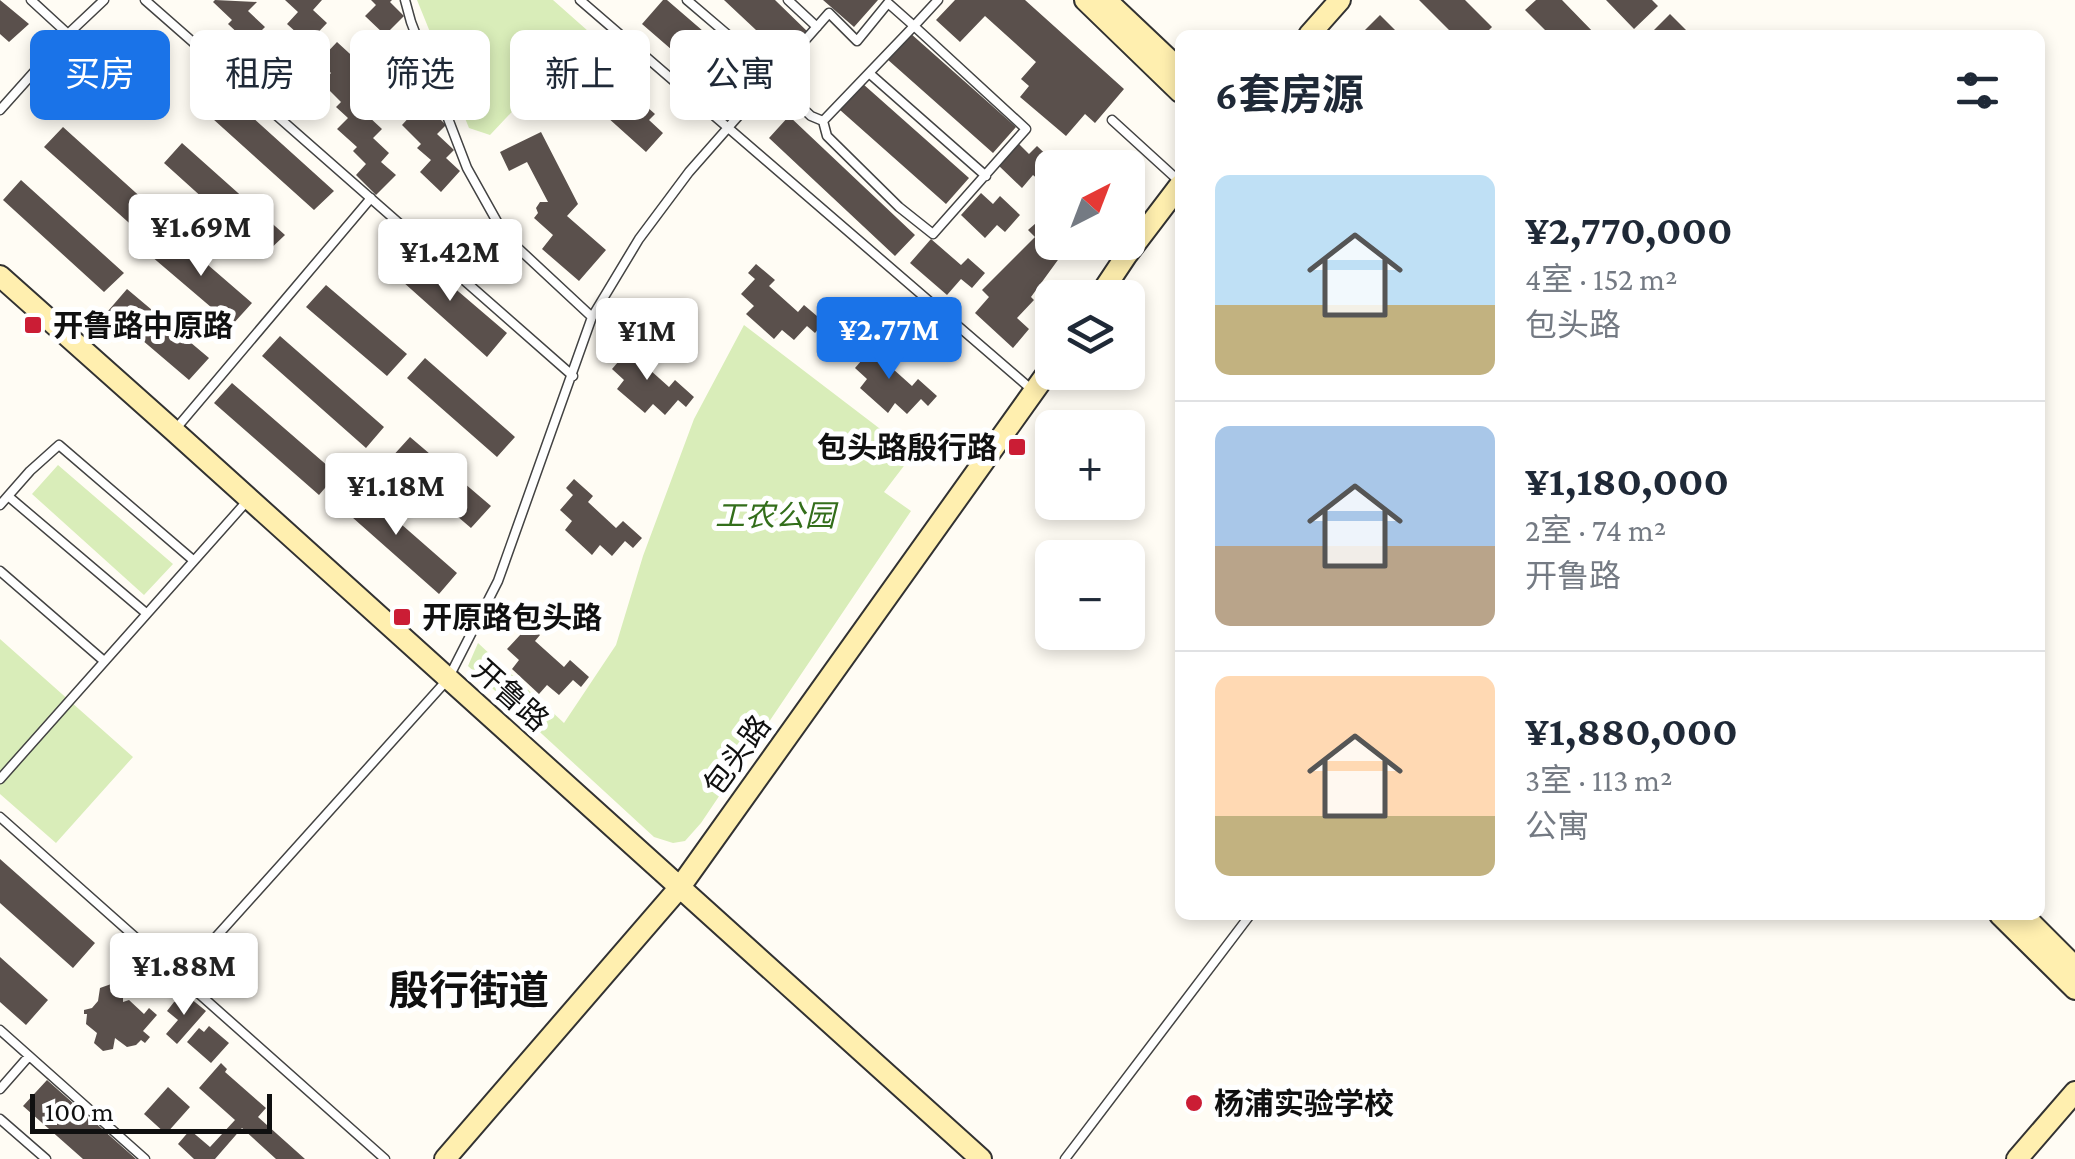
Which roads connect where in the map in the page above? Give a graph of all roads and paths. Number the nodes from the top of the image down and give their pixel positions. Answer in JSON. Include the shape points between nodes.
{"nodes":[{"id":1,"x":30,"y":0,"type":"edge"},
{"id":2,"x":104,"y":0,"type":"edge"},
{"id":3,"x":144,"y":0,"type":"edge"},
{"id":4,"x":404,"y":0,"type":"edge"},
{"id":5,"x":580,"y":0,"type":"edge"},
{"id":6,"x":687,"y":0,"type":"edge"},
{"id":7,"x":788,"y":0,"type":"edge"},
{"id":8,"x":938,"y":0,"type":"edge"},
{"id":9,"x":1086,"y":0,"type":"edge"},
{"id":10,"x":1106,"y":0,"type":"edge"},
{"id":11,"x":1340,"y":0,"type":"edge"},
{"id":12,"x":887,"y":1,"type":"edge"},
{"id":13,"x":914,"y":26,"type":"junction"},
{"id":14,"x":817,"y":28,"type":"junction"},
{"id":15,"x":64,"y":30,"type":"edge"},
{"id":16,"x":72,"y":30,"type":"edge"},
{"id":17,"x":722,"y":30,"type":"edge"},
{"id":18,"x":1313,"y":30,"type":"edge"},
{"id":19,"x":810,"y":36,"type":"edge"},
{"id":20,"x":1175,"y":65,"type":"edge"},
{"id":21,"x":869,"y":73,"type":"junction"},
{"id":22,"x":30,"y":76,"type":"edge"},
{"id":23,"x":1175,"y":87,"type":"edge"},
{"id":24,"x":0,"y":110,"type":"edge"},
{"id":25,"x":810,"y":115,"type":"edge"},
{"id":26,"x":736,"y":120,"type":"edge"},
{"id":27,"x":1112,"y":120,"type":"dead end"},
{"id":28,"x":823,"y":122,"type":"junction"},
{"id":29,"x":728,"y":129,"type":"junction"},
{"id":30,"x":986,"y":176,"type":"junction"},
{"id":31,"x":1175,"y":179,"type":"edge"},
{"id":32,"x":1175,"y":191,"type":"edge"},
{"id":33,"x":372,"y":198,"type":"junction"},
{"id":34,"x":0,"y":276,"type":"edge"},
{"id":35,"x":1110,"y":280,"type":"edge"},
{"id":36,"x":592,"y":317,"type":"junction"},
{"id":37,"x":572,"y":376,"type":"junction"},
{"id":38,"x":1035,"y":392,"type":"joint"},
{"id":39,"x":174,"y":431,"type":"junction"},
{"id":40,"x":8,"y":496,"type":"junction"},
{"id":41,"x":248,"y":500,"type":"junction"},
{"id":42,"x":0,"y":506,"type":"edge"},
{"id":43,"x":193,"y":560,"type":"junction"},
{"id":44,"x":0,"y":571,"type":"edge"},
{"id":45,"x":146,"y":613,"type":"junction"},
{"id":46,"x":104,"y":662,"type":"junction"},
{"id":47,"x":448,"y":679,"type":"junction"},
{"id":48,"x":0,"y":780,"type":"edge"},
{"id":49,"x":0,"y":817,"type":"edge"},
{"id":50,"x":680,"y":886,"type":"junction"},
{"id":51,"x":1246,"y":920,"type":"edge"},
{"id":52,"x":2005,"y":920,"type":"edge"},
{"id":53,"x":2029,"y":920,"type":"edge"},
{"id":54,"x":2075,"y":967,"type":"edge"},
{"id":55,"x":180,"y":977,"type":"junction"},
{"id":56,"x":2075,"y":989,"type":"edge"},
{"id":57,"x":0,"y":1030,"type":"edge"},
{"id":58,"x":29,"y":1056,"type":"junction"},
{"id":59,"x":0,"y":1089,"type":"edge"},
{"id":60,"x":2075,"y":1092,"type":"edge"},
{"id":61,"x":0,"y":1119,"type":"edge"},
{"id":62,"x":46,"y":1159,"type":"edge"},
{"id":63,"x":145,"y":1159,"type":"edge"},
{"id":64,"x":385,"y":1159,"type":"edge"},
{"id":65,"x":445,"y":1159,"type":"edge"},
{"id":66,"x":981,"y":1159,"type":"edge"},
{"id":67,"x":1065,"y":1159,"type":"edge"},
{"id":68,"x":2017,"y":1159,"type":"edge"}],
"edges":[{"from":1,"to":15,"type":"lane"},
{"from":2,"to":16,"type":"lane"},
{"from":3,"to":33,"type":"lane"},
{"from":4,"to":36,"type":"lane","via":[[467,168],[505,236]]},
{"from":5,"to":29,"type":"lane"},
{"from":6,"to":17,"type":"lane"},
{"from":7,"to":14,"type":"lane"},
{"from":8,"to":13,"type":"lane"},
{"from":9,"to":23,"type":"street"},
{"from":10,"to":20,"type":"street"},
{"from":11,"to":18,"type":"street"},
{"from":12,"to":13,"type":"lane"},
{"from":12,"to":14,"type":"lane","via":[[857,41],[829,13]]},
{"from":13,"to":21,"type":"lane"},
{"from":13,"to":30,"type":"lane","via":[[1026,129]]},
{"from":14,"to":19,"type":"lane"},
{"from":21,"to":28,"type":"lane"},
{"from":21,"to":30,"type":"lane"},
{"from":22,"to":24,"type":"lane"},
{"from":25,"to":28,"type":"lane"},
{"from":26,"to":29,"type":"lane"},
{"from":27,"to":31,"type":"lane"},
{"from":28,"to":30,"type":"lane","via":[[827,136],[933,234]]},
{"from":29,"to":36,"type":"lane","via":[[638,240]]},
{"from":29,"to":38,"type":"lane"},
{"from":32,"to":35,"type":"street"},
{"from":33,"to":37,"type":"lane"},
{"from":33,"to":39,"type":"lane"},
{"from":34,"to":39,"type":"street","name":"开鲁路"},
{"from":36,"to":37,"type":"lane"},
{"from":37,"to":47,"type":"lane","via":[[498,581]]},
{"from":38,"to":50,"type":"street","name":"包头路"},
{"from":39,"to":41,"type":"street","name":"开鲁路"},
{"from":40,"to":42,"type":"lane"},
{"from":40,"to":43,"type":"lane","via":[[59,444]]},
{"from":40,"to":45,"type":"lane"},
{"from":41,"to":43,"type":"lane"},
{"from":41,"to":47,"type":"street","name":"开鲁路"},
{"from":43,"to":45,"type":"lane"},
{"from":44,"to":46,"type":"lane"},
{"from":45,"to":46,"type":"lane"},
{"from":46,"to":48,"type":"lane"},
{"from":47,"to":50,"type":"street","name":"开鲁路"},
{"from":47,"to":55,"type":"lane"},
{"from":49,"to":55,"type":"lane"},
{"from":50,"to":65,"type":"street","name":"包头路"},
{"from":50,"to":66,"type":"street","name":"开鲁路"},
{"from":51,"to":67,"type":"lane"},
{"from":52,"to":56,"type":"street"},
{"from":53,"to":54,"type":"street"},
{"from":55,"to":64,"type":"lane"},
{"from":57,"to":58,"type":"lane"},
{"from":58,"to":59,"type":"lane"},
{"from":58,"to":63,"type":"lane"},
{"from":60,"to":68,"type":"street"},
{"from":61,"to":62,"type":"lane"}]}
